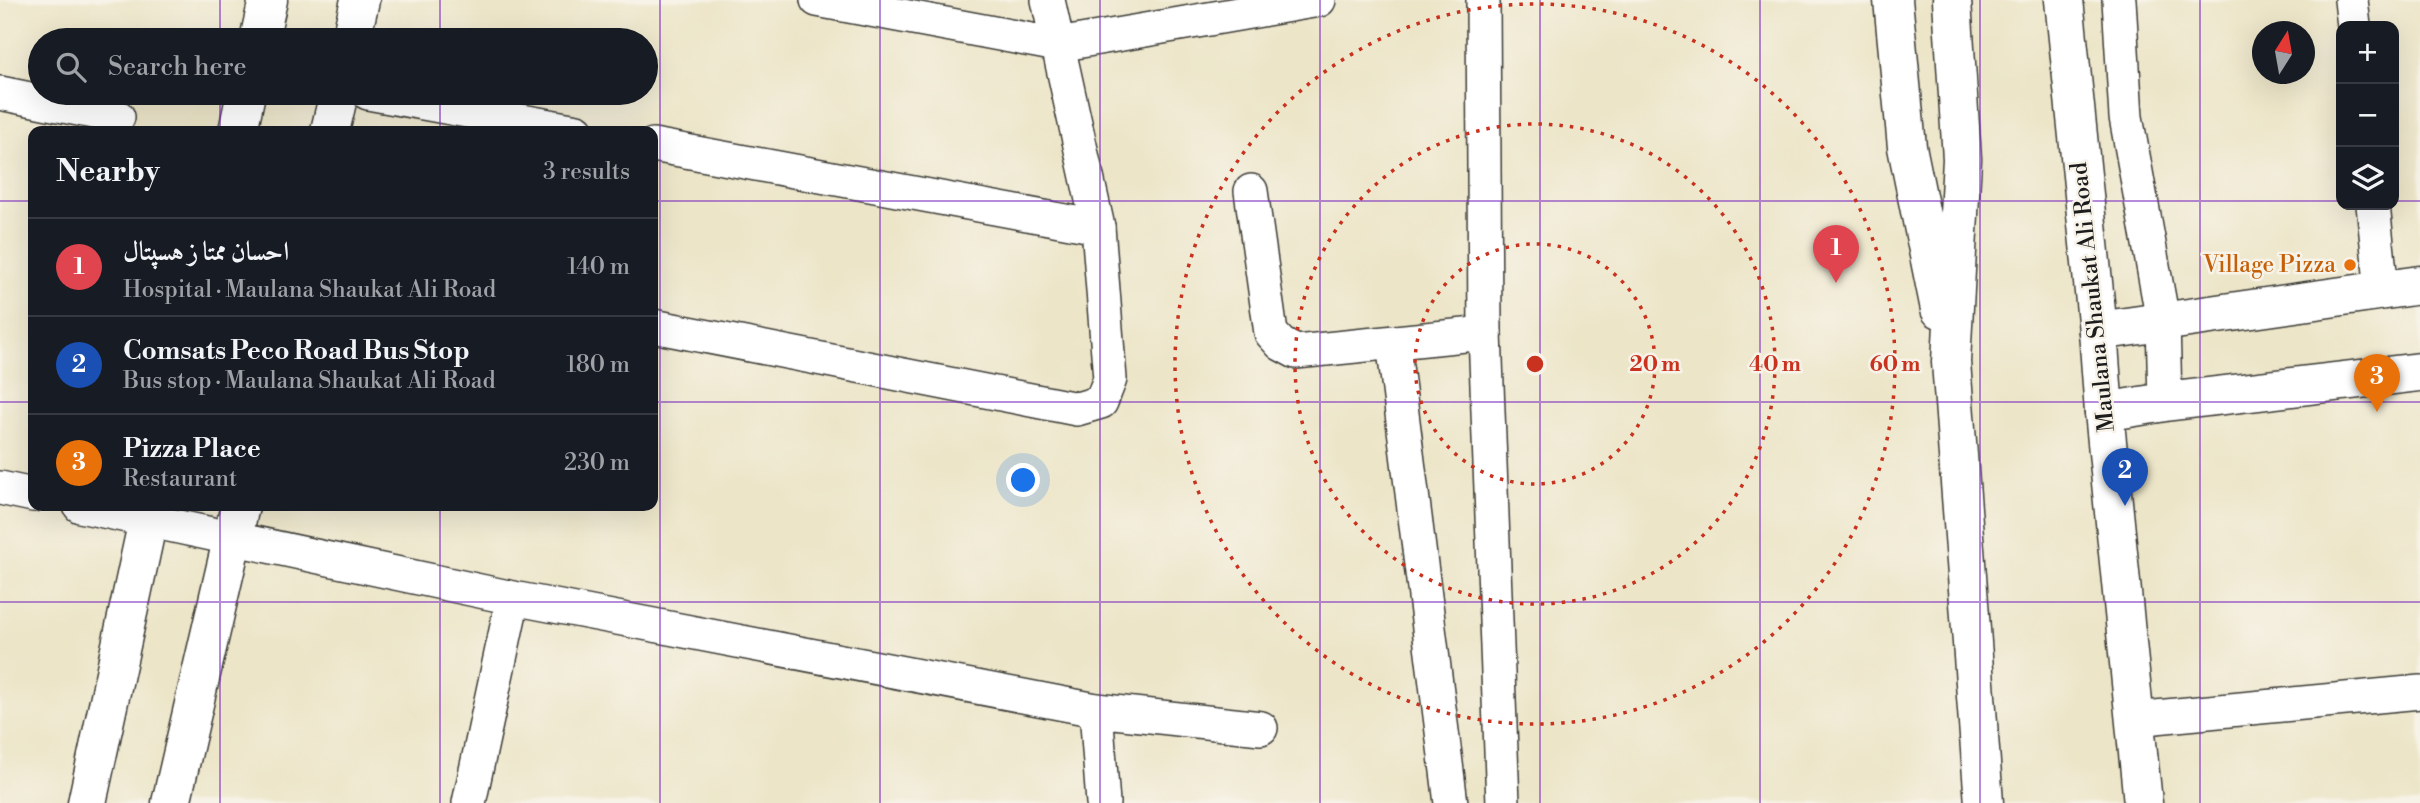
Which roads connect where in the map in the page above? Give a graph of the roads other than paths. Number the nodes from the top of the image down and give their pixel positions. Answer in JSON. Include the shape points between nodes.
{"nodes":[{"id":1,"x":268,"y":0,"type":"edge"},
{"id":2,"x":359,"y":0,"type":"edge"},
{"id":3,"x":817,"y":0,"type":"edge"},
{"id":4,"x":1048,"y":0,"type":"edge"},
{"id":5,"x":1319,"y":0,"type":"edge"},
{"id":6,"x":1483,"y":0,"type":"edge"},
{"id":7,"x":1893,"y":0,"type":"edge"},
{"id":8,"x":1952,"y":0,"type":"edge"},
{"id":9,"x":2064,"y":0,"type":"edge"},
{"id":10,"x":2119,"y":0,"type":"edge"},
{"id":11,"x":2351,"y":0,"type":"edge"},
{"id":12,"x":2353,"y":21,"type":"edge"},
{"id":13,"x":261,"y":28,"type":"edge"},
{"id":14,"x":353,"y":28,"type":"edge"},
{"id":15,"x":1058,"y":45,"type":"junction"},
{"id":16,"x":0,"y":93,"type":"edge"},
{"id":17,"x":28,"y":99,"type":"edge"},
{"id":18,"x":59,"y":105,"type":"edge"},
{"id":19,"x":243,"y":105,"type":"edge"},
{"id":20,"x":336,"y":105,"type":"edge"},
{"id":21,"x":434,"y":105,"type":"edge"},
{"id":22,"x":118,"y":117,"type":"dead end"},
{"id":23,"x":2126,"y":117,"type":"junction"},
{"id":24,"x":238,"y":126,"type":"edge"},
{"id":25,"x":331,"y":126,"type":"edge"},
{"id":26,"x":550,"y":126,"type":"edge"},
{"id":27,"x":2076,"y":127,"type":"junction"},
{"id":28,"x":658,"y":146,"type":"edge"},
{"id":29,"x":1251,"y":191,"type":"dead end"},
{"id":30,"x":2374,"y":210,"type":"edge"},
{"id":31,"x":1098,"y":227,"type":"junction"},
{"id":32,"x":2420,"y":285,"type":"edge"},
{"id":33,"x":2382,"y":291,"type":"junction"},
{"id":34,"x":2163,"y":321,"type":"junction"},
{"id":35,"x":658,"y":327,"type":"edge"},
{"id":36,"x":2098,"y":331,"type":"junction"},
{"id":37,"x":1485,"y":333,"type":"junction"},
{"id":38,"x":1393,"y":342,"type":"junction"},
{"id":39,"x":1951,"y":362,"type":"junction"},
{"id":40,"x":2420,"y":372,"type":"edge"},
{"id":41,"x":2165,"y":402,"type":"junction"},
{"id":42,"x":2104,"y":412,"type":"junction"},
{"id":43,"x":0,"y":488,"type":"edge"},
{"id":44,"x":28,"y":494,"type":"edge"},
{"id":45,"x":129,"y":511,"type":"edge"},
{"id":46,"x":149,"y":513,"type":"edge"},
{"id":47,"x":236,"y":522,"type":"edge"},
{"id":48,"x":513,"y":598,"type":"junction"},
{"id":49,"x":2420,"y":692,"type":"edge"},
{"id":50,"x":1096,"y":710,"type":"junction"},
{"id":51,"x":2134,"y":719,"type":"junction"},
{"id":52,"x":1261,"y":728,"type":"dead end"},
{"id":53,"x":87,"y":803,"type":"edge"},
{"id":54,"x":171,"y":803,"type":"edge"},
{"id":55,"x":469,"y":803,"type":"edge"},
{"id":56,"x":1104,"y":803,"type":"edge"},
{"id":57,"x":1451,"y":803,"type":"edge"},
{"id":58,"x":1503,"y":803,"type":"edge"},
{"id":59,"x":1984,"y":803,"type":"edge"},
{"id":60,"x":2143,"y":803,"type":"edge"}],
"edges":[{"from":1,"to":13,"type":"main road"},
{"from":2,"to":14,"type":"main road"},
{"from":3,"to":15,"type":"street"},
{"from":4,"to":15,"type":"street"},
{"from":5,"to":15,"type":"street"},
{"from":6,"to":37,"type":"street"},
{"from":7,"to":39,"type":"main road","via":[[1907,147]]},
{"from":8,"to":39,"type":"main road","via":[[1962,159]]},
{"from":9,"to":27,"type":"main road","name":"Maulana Shaukat Ali Road"},
{"from":10,"to":23,"type":"street"},
{"from":11,"to":12,"type":"street"},
{"from":15,"to":31,"type":"street"},
{"from":16,"to":17,"type":"street"},
{"from":18,"to":22,"type":"street"},
{"from":19,"to":24,"type":"main road"},
{"from":20,"to":25,"type":"main road"},
{"from":21,"to":26,"type":"street"},
{"from":23,"to":27,"type":"street"},
{"from":23,"to":34,"type":"street"},
{"from":27,"to":36,"type":"main road","name":"Maulana Shaukat Ali Road"},
{"from":28,"to":31,"type":"street"},
{"from":29,"to":38,"type":"street","via":[[1271,333],[1281,344],[1296,352]]},
{"from":30,"to":33,"type":"street"},
{"from":31,"to":35,"type":"street","via":[[1110,379],[1101,402],[1077,409]]},
{"from":32,"to":33,"type":"main road"},
{"from":33,"to":34,"type":"main road"},
{"from":34,"to":36,"type":"main road"},
{"from":34,"to":41,"type":"street"},
{"from":36,"to":42,"type":"main road","name":"Maulana Shaukat Ali Road"},
{"from":37,"to":38,"type":"street"},
{"from":37,"to":58,"type":"street"},
{"from":38,"to":57,"type":"street"},
{"from":39,"to":59,"type":"main road"},
{"from":40,"to":41,"type":"main road"},
{"from":41,"to":42,"type":"main road"},
{"from":42,"to":51,"type":"main road","name":"Maulana Shaukat Ali Road"},
{"from":43,"to":44,"type":"street"},
{"from":45,"to":46,"type":"street"},
{"from":46,"to":47,"type":"street"},
{"from":46,"to":53,"type":"main road"},
{"from":47,"to":48,"type":"street"},
{"from":47,"to":54,"type":"main road"},
{"from":48,"to":50,"type":"street"},
{"from":48,"to":55,"type":"street"},
{"from":49,"to":51,"type":"street"},
{"from":50,"to":52,"type":"street"},
{"from":50,"to":56,"type":"street"},
{"from":51,"to":60,"type":"main road","name":"Maulana Shaukat Ali Road"}]}
